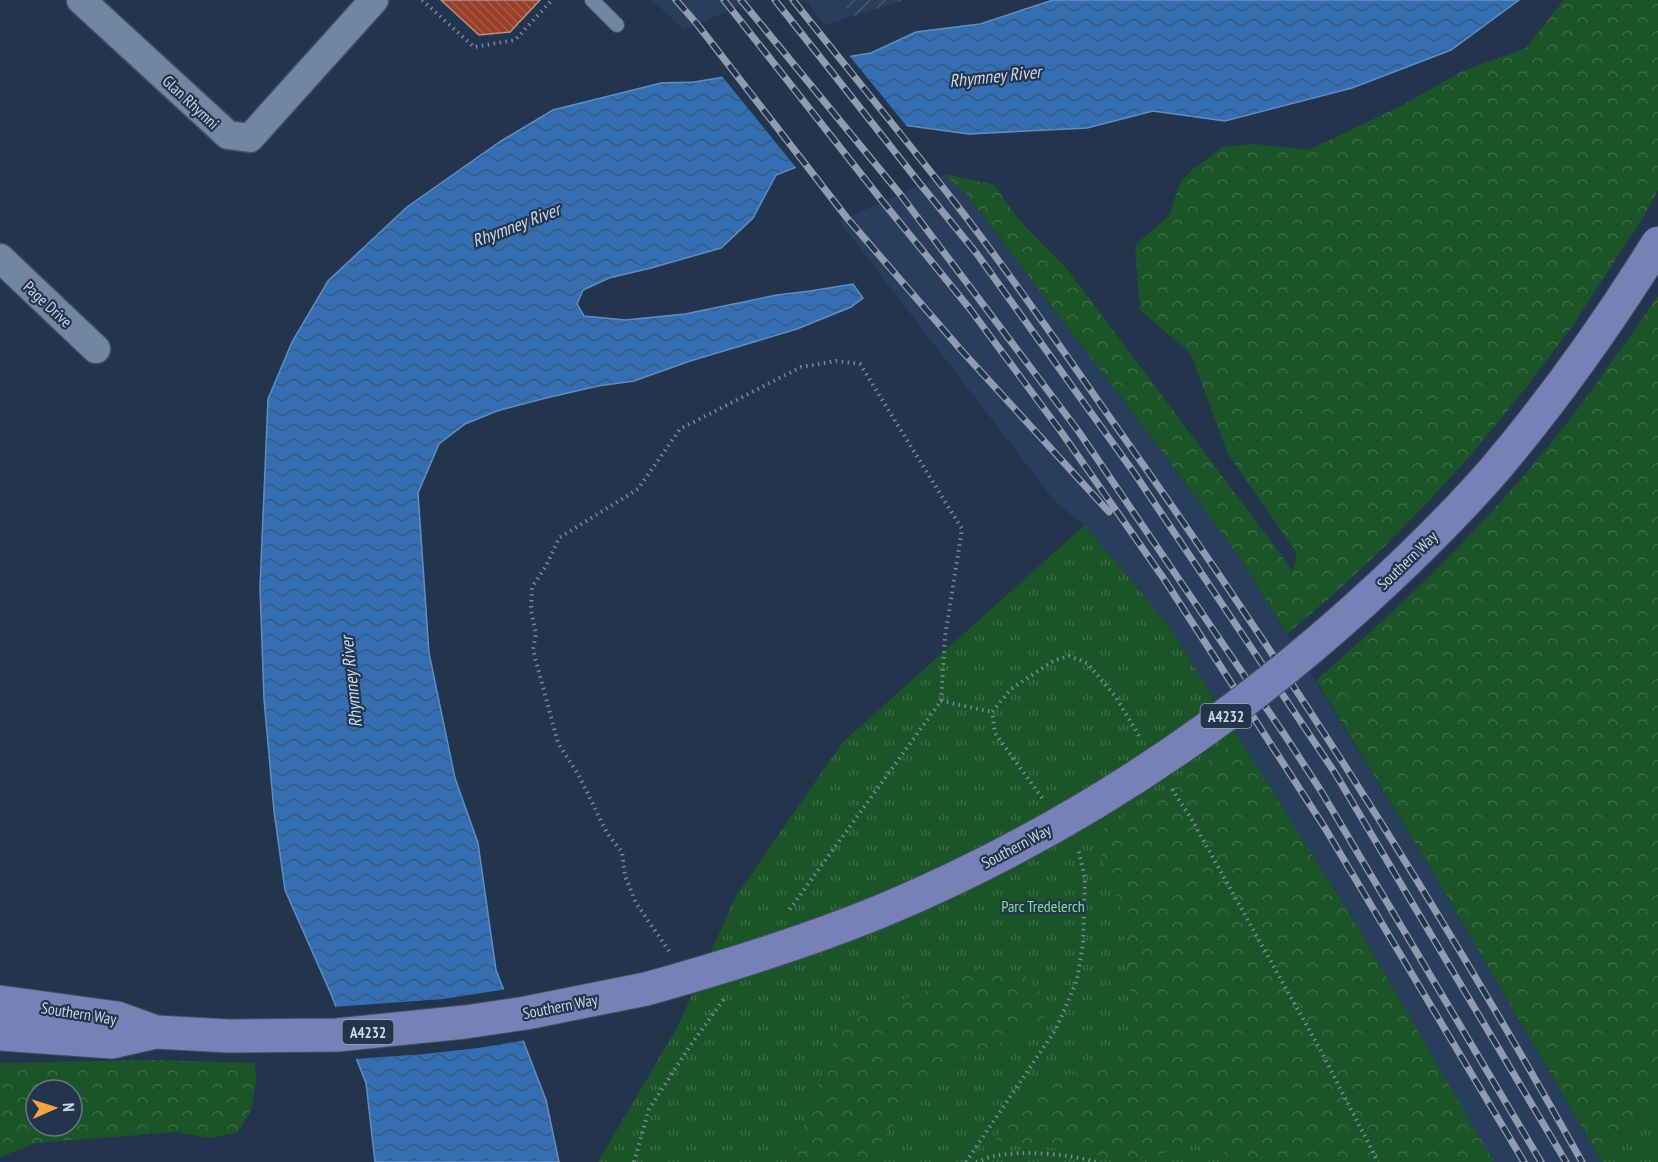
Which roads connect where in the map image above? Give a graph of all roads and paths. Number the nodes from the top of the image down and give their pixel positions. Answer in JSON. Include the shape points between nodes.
{"nodes":[{"id":1,"x":81,"y":0,"type":"edge"},
{"id":2,"x":374,"y":0,"type":"edge"},
{"id":3,"x":422,"y":0,"type":"edge"},
{"id":4,"x":552,"y":0,"type":"edge"},
{"id":5,"x":592,"y":0,"type":"edge"},
{"id":6,"x":617,"y":25,"type":"dead end"},
{"id":7,"x":1658,"y":243,"type":"edge"},
{"id":8,"x":0,"y":258,"type":"edge"},
{"id":9,"x":96,"y":349,"type":"dead end"},
{"id":10,"x":992,"y":712,"type":"junction"},
{"id":11,"x":1144,"y":744,"type":"dead end"},
{"id":12,"x":1168,"y":782,"type":"dead end"},
{"id":13,"x":1043,"y":800,"type":"dead end"},
{"id":14,"x":1078,"y":848,"type":"dead end"},
{"id":15,"x":671,"y":954,"type":"dead end"},
{"id":16,"x":716,"y":992,"type":"dead end"},
{"id":17,"x":724,"y":998,"type":"dead end"},
{"id":18,"x":0,"y":1002,"type":"edge"},
{"id":19,"x":156,"y":1032,"type":"junction"},
{"id":20,"x":0,"y":1034,"type":"edge"},
{"id":21,"x":966,"y":1162,"type":"edge"},
{"id":22,"x":976,"y":1162,"type":"edge"},
{"id":23,"x":1096,"y":1162,"type":"edge"},
{"id":24,"x":1378,"y":1162,"type":"edge"}],
"edges":[{"from":1,"to":2,"type":"street","name":"Glan Rhymni","via":[[228,135],[250,138]]},
{"from":3,"to":4,"type":"path","via":[[474,47],[515,40]]},
{"from":5,"to":6,"type":"lane"},
{"from":7,"to":19,"type":"main road","name":"Southern Way","number":"A4232","bridge":true,"via":[[1604,327],[1530,426],[1407,562],[1321,640],[1211,727],[1136,778],[991,860],[879,912],[771,952],[646,989],[526,1013],[337,1035]]},
{"from":8,"to":9,"type":"street","name":"Page Drive"},
{"from":10,"to":11,"type":"path","via":[[1011,689],[1069,656],[1086,663],[1114,696]]},
{"from":10,"to":13,"type":"path","via":[[995,733]]},
{"from":10,"to":15,"type":"path","via":[[941,702],[945,637],[962,530],[860,364],[836,361],[801,367],[680,429],[638,489],[559,538],[532,587],[531,610],[536,634],[532,650],[558,743],[622,852],[625,876],[636,903]]},
{"from":12,"to":24,"type":"path","via":[[1322,1053]]},
{"from":14,"to":21,"type":"path","via":[[1085,889],[1077,980],[1056,1029]]},
{"from":16,"to":17,"type":"path"},
{"from":18,"to":19,"type":"main road","name":"Southern Way","number":"A4232","via":[[117,1018]]},
{"from":19,"to":20,"type":"main road","name":"Southern Way","number":"A4232","via":[[112,1042]]},
{"from":22,"to":23,"type":"path","via":[[1019,1153]]}]}
